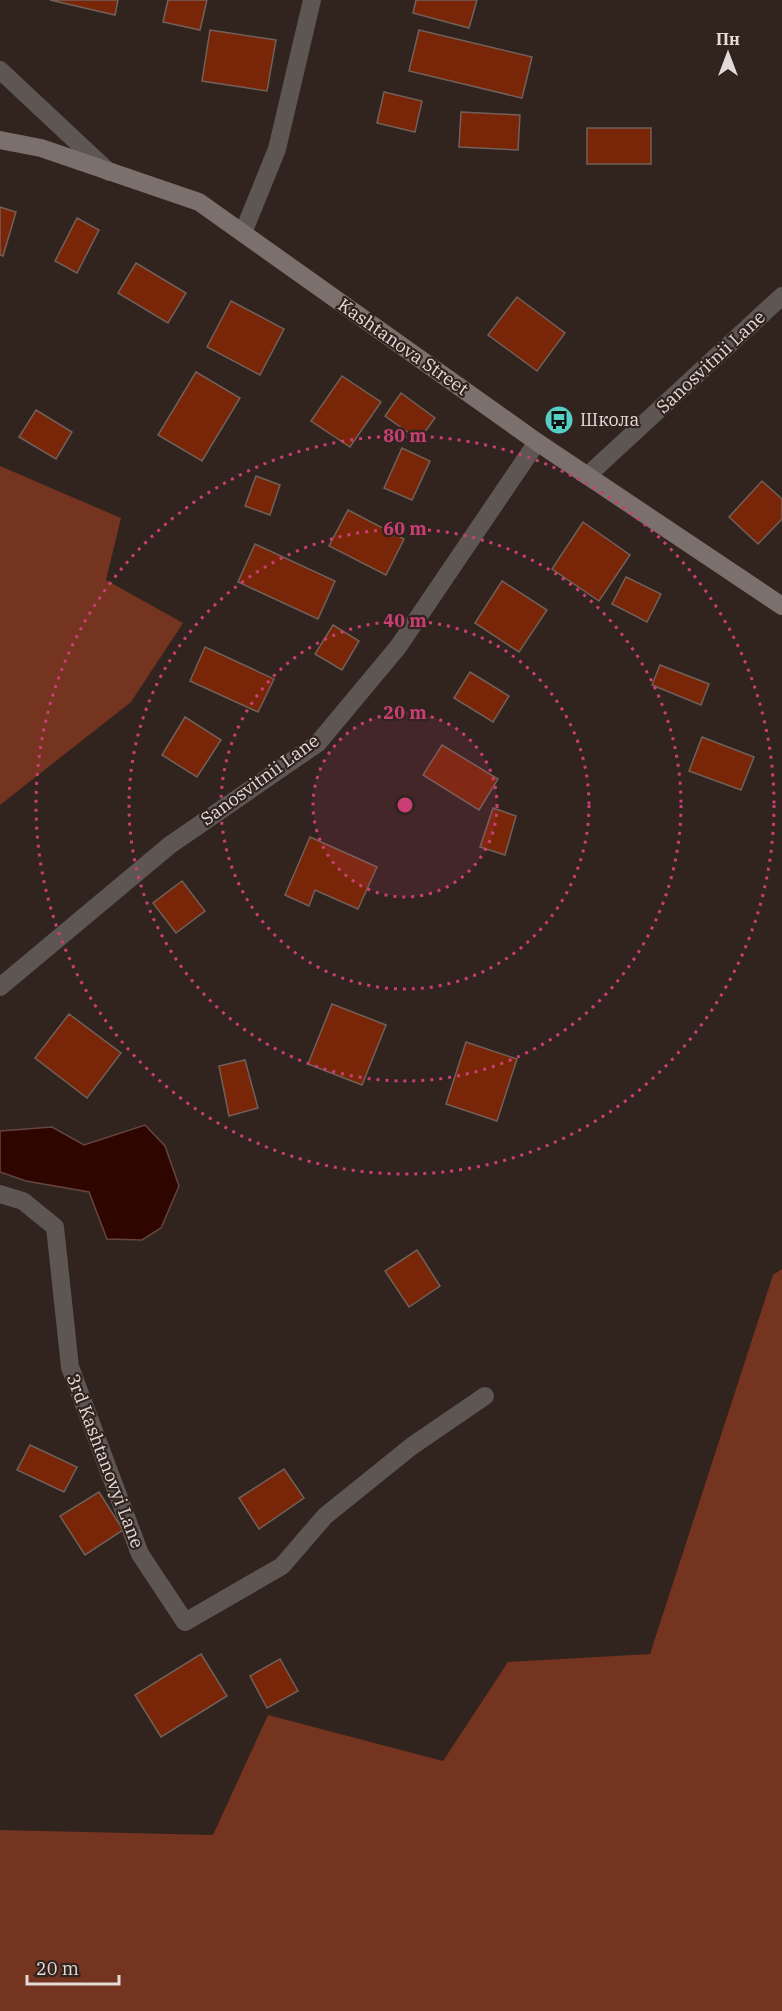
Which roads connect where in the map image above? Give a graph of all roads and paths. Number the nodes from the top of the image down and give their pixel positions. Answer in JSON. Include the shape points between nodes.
{"nodes":[{"id":1,"x":312,"y":0,"type":"edge"},
{"id":2,"x":0,"y":70,"type":"edge"},
{"id":3,"x":0,"y":140,"type":"edge"},
{"id":4,"x":109,"y":172,"type":"junction"},
{"id":5,"x":243,"y":233,"type":"junction"},
{"id":6,"x":782,"y":296,"type":"edge"},
{"id":7,"x":537,"y":442,"type":"junction"},
{"id":8,"x":587,"y":476,"type":"junction"},
{"id":9,"x":782,"y":606,"type":"edge"},
{"id":10,"x":0,"y":987,"type":"edge"},
{"id":11,"x":0,"y":1194,"type":"edge"},
{"id":12,"x":485,"y":1396,"type":"dead end"}],
"edges":[{"from":1,"to":5,"type":"street","via":[[277,149]]},
{"from":2,"to":4,"type":"street"},
{"from":3,"to":4,"type":"street","name":"Kashtanova Street","via":[[41,148]]},
{"from":4,"to":5,"type":"street","name":"Kashtanova Street","via":[[200,202]]},
{"from":5,"to":7,"type":"street","name":"Kashtanova Street"},
{"from":6,"to":8,"type":"street","name":"Sanosvitnii Lane"},
{"from":7,"to":8,"type":"street","name":"Kashtanova Street"},
{"from":7,"to":10,"type":"street","name":"Sanosvitnii Lane","via":[[398,647],[318,743],[170,845]]},
{"from":8,"to":9,"type":"street","name":"Kashtanova Street"},
{"from":11,"to":12,"type":"street","name":"3rd Kashtanovyi Lane","via":[[23,1201],[55,1227],[70,1367],[140,1554],[185,1622],[282,1566],[325,1516],[412,1446]]}]}
